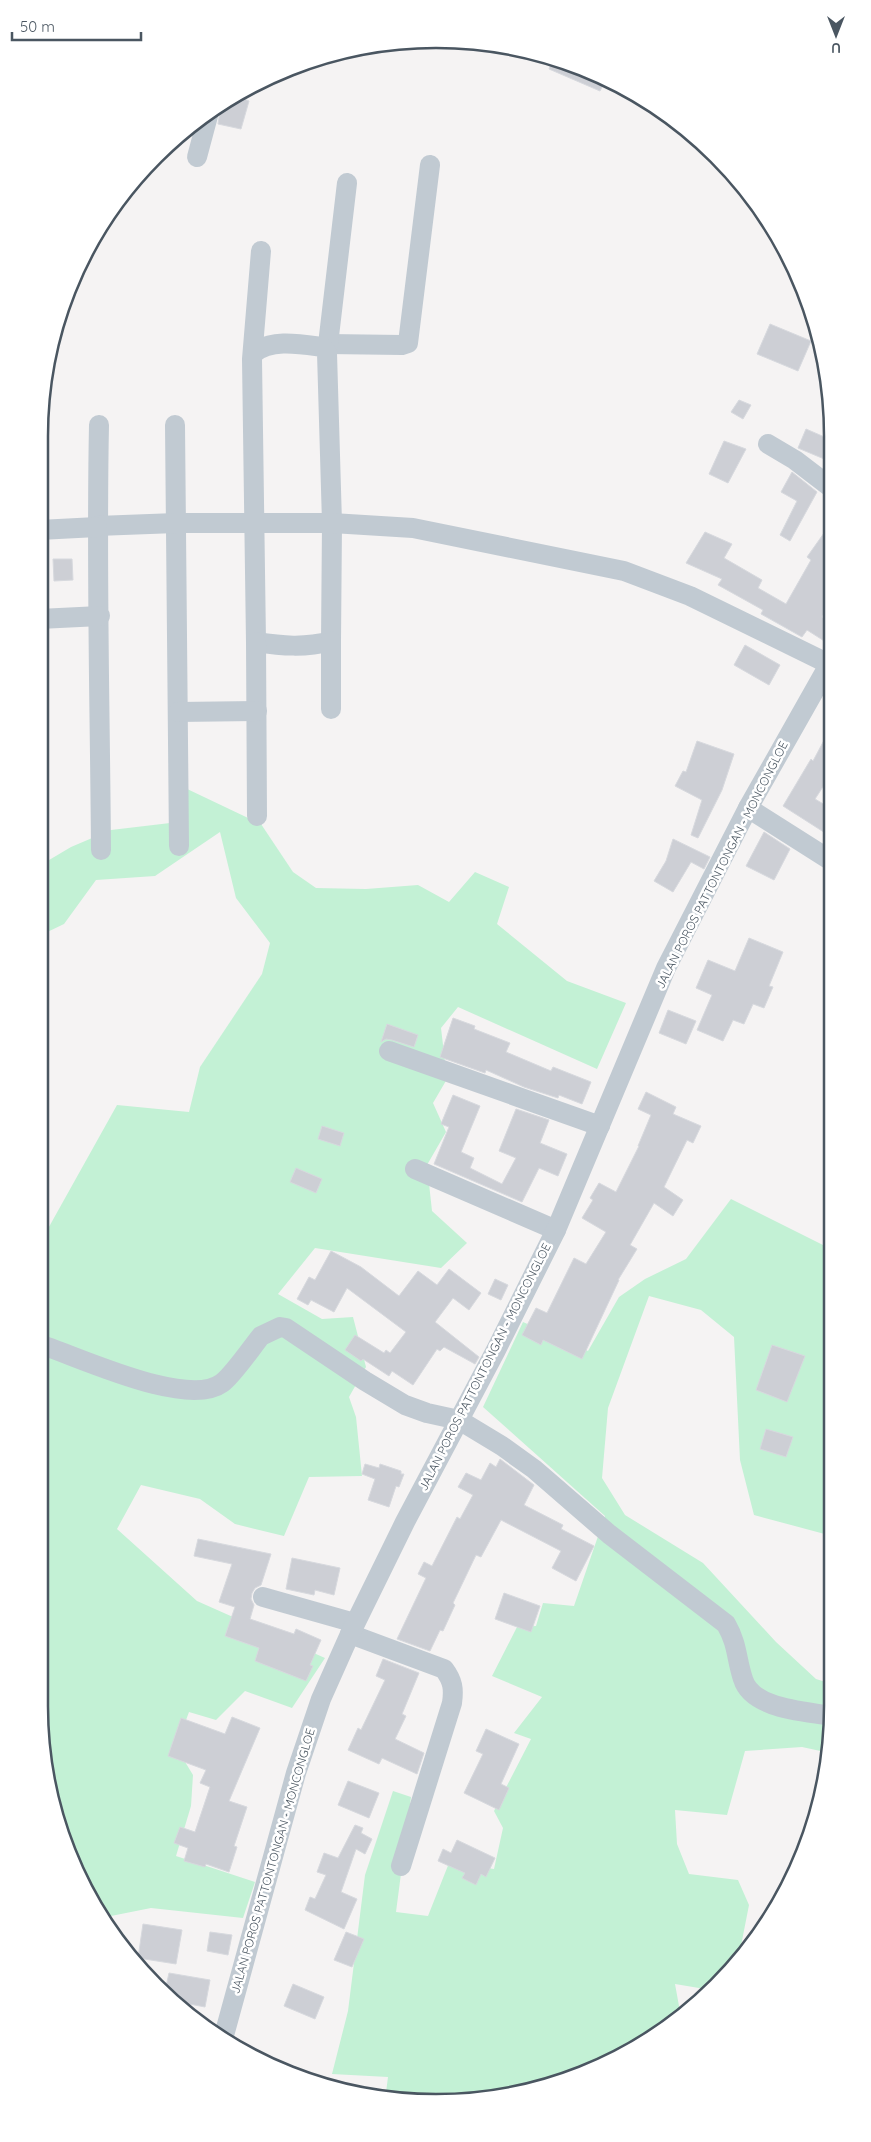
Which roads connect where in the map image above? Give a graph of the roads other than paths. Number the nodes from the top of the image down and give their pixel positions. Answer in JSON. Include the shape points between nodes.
{"nodes":[{"id":1,"x":205,"y":124,"type":"edge"},
{"id":2,"x":197,"y":157,"type":"dead end"},
{"id":3,"x":430,"y":165,"type":"dead end"},
{"id":4,"x":347,"y":183,"type":"dead end"},
{"id":5,"x":261,"y":251,"type":"dead end"},
{"id":6,"x":327,"y":348,"type":"junction"},
{"id":7,"x":254,"y":354,"type":"junction"},
{"id":8,"x":99,"y":425,"type":"dead end"},
{"id":9,"x":174,"y":425,"type":"dead end"},
{"id":10,"x":768,"y":444,"type":"dead end"},
{"id":11,"x":824,"y":482,"type":"edge"},
{"id":12,"x":176,"y":523,"type":"junction"},
{"id":13,"x":332,"y":523,"type":"junction"},
{"id":14,"x":256,"y":524,"type":"junction"},
{"id":15,"x":97,"y":527,"type":"junction"},
{"id":16,"x":48,"y":530,"type":"edge"},
{"id":17,"x":100,"y":616,"type":"junction"},
{"id":18,"x":48,"y":618,"type":"edge"},
{"id":19,"x":331,"y":641,"type":"junction"},
{"id":20,"x":256,"y":642,"type":"junction"},
{"id":21,"x":824,"y":662,"type":"edge"},
{"id":22,"x":824,"y":673,"type":"edge"},
{"id":23,"x":331,"y":709,"type":"dead end"},
{"id":24,"x":257,"y":711,"type":"junction"},
{"id":25,"x":178,"y":712,"type":"junction"},
{"id":26,"x":748,"y":808,"type":"junction"},
{"id":27,"x":257,"y":816,"type":"dead end"},
{"id":28,"x":179,"y":846,"type":"dead end"},
{"id":29,"x":101,"y":850,"type":"dead end"},
{"id":30,"x":824,"y":856,"type":"edge"},
{"id":31,"x":389,"y":1051,"type":"dead end"},
{"id":32,"x":600,"y":1126,"type":"junction"},
{"id":33,"x":415,"y":1170,"type":"dead end"},
{"id":34,"x":556,"y":1230,"type":"junction"},
{"id":35,"x":48,"y":1347,"type":"edge"},
{"id":36,"x":459,"y":1420,"type":"junction"},
{"id":37,"x":264,"y":1598,"type":"dead end"},
{"id":38,"x":353,"y":1629,"type":"junction"},
{"id":39,"x":824,"y":1715,"type":"edge"},
{"id":40,"x":402,"y":1866,"type":"dead end"},
{"id":41,"x":225,"y":2032,"type":"edge"}],
"edges":[{"from":1,"to":2,"type":"street"},
{"from":3,"to":6,"type":"street","via":[[408,343]]},
{"from":4,"to":6,"type":"street"},
{"from":5,"to":7,"type":"street"},
{"from":6,"to":7,"type":"street","via":[[266,345]]},
{"from":6,"to":13,"type":"street"},
{"from":7,"to":14,"type":"street"},
{"from":8,"to":15,"type":"street"},
{"from":9,"to":12,"type":"street"},
{"from":10,"to":11,"type":"street"},
{"from":12,"to":14,"type":"street"},
{"from":12,"to":15,"type":"street"},
{"from":12,"to":25,"type":"street"},
{"from":13,"to":14,"type":"street"},
{"from":13,"to":19,"type":"street"},
{"from":13,"to":21,"type":"street","via":[[413,528],[624,572],[690,596]]},
{"from":14,"to":20,"type":"street"},
{"from":15,"to":16,"type":"street"},
{"from":15,"to":17,"type":"street"},
{"from":17,"to":18,"type":"street"},
{"from":17,"to":29,"type":"street"},
{"from":19,"to":20,"type":"street","via":[[304,646]]},
{"from":19,"to":23,"type":"street"},
{"from":20,"to":24,"type":"street"},
{"from":22,"to":26,"type":"street","name":"JALAN POROS PATTONTONGAN - MONCONGLOE"},
{"from":24,"to":25,"type":"street"},
{"from":24,"to":27,"type":"street"},
{"from":25,"to":28,"type":"street"},
{"from":26,"to":30,"type":"street"},
{"from":26,"to":32,"type":"street","name":"JALAN POROS PATTONTONGAN - MONCONGLOE","via":[[666,968]]},
{"from":31,"to":32,"type":"street"},
{"from":32,"to":34,"type":"street","name":"JALAN POROS PATTONTONGAN - MONCONGLOE"},
{"from":33,"to":34,"type":"street"},
{"from":34,"to":36,"type":"street","name":"JALAN POROS PATTONTONGAN - MONCONGLOE"},
{"from":35,"to":36,"type":"street","via":[[148,1384],[201,1390],[222,1383],[262,1336],[280,1327],[286,1328],[406,1405],[427,1414]]},
{"from":36,"to":38,"type":"street","name":"JALAN POROS PATTONTONGAN - MONCONGLOE"},
{"from":36,"to":39,"type":"street","via":[[534,1469],[609,1534],[726,1624],[735,1640],[743,1681],[752,1695],[766,1703]]},
{"from":37,"to":38,"type":"street"},
{"from":38,"to":40,"type":"street","via":[[444,1669],[454,1689]]},
{"from":38,"to":41,"type":"street","name":"JALAN POROS PATTONTONGAN - MONCONGLOE","via":[[321,1699],[296,1773]]}]}
